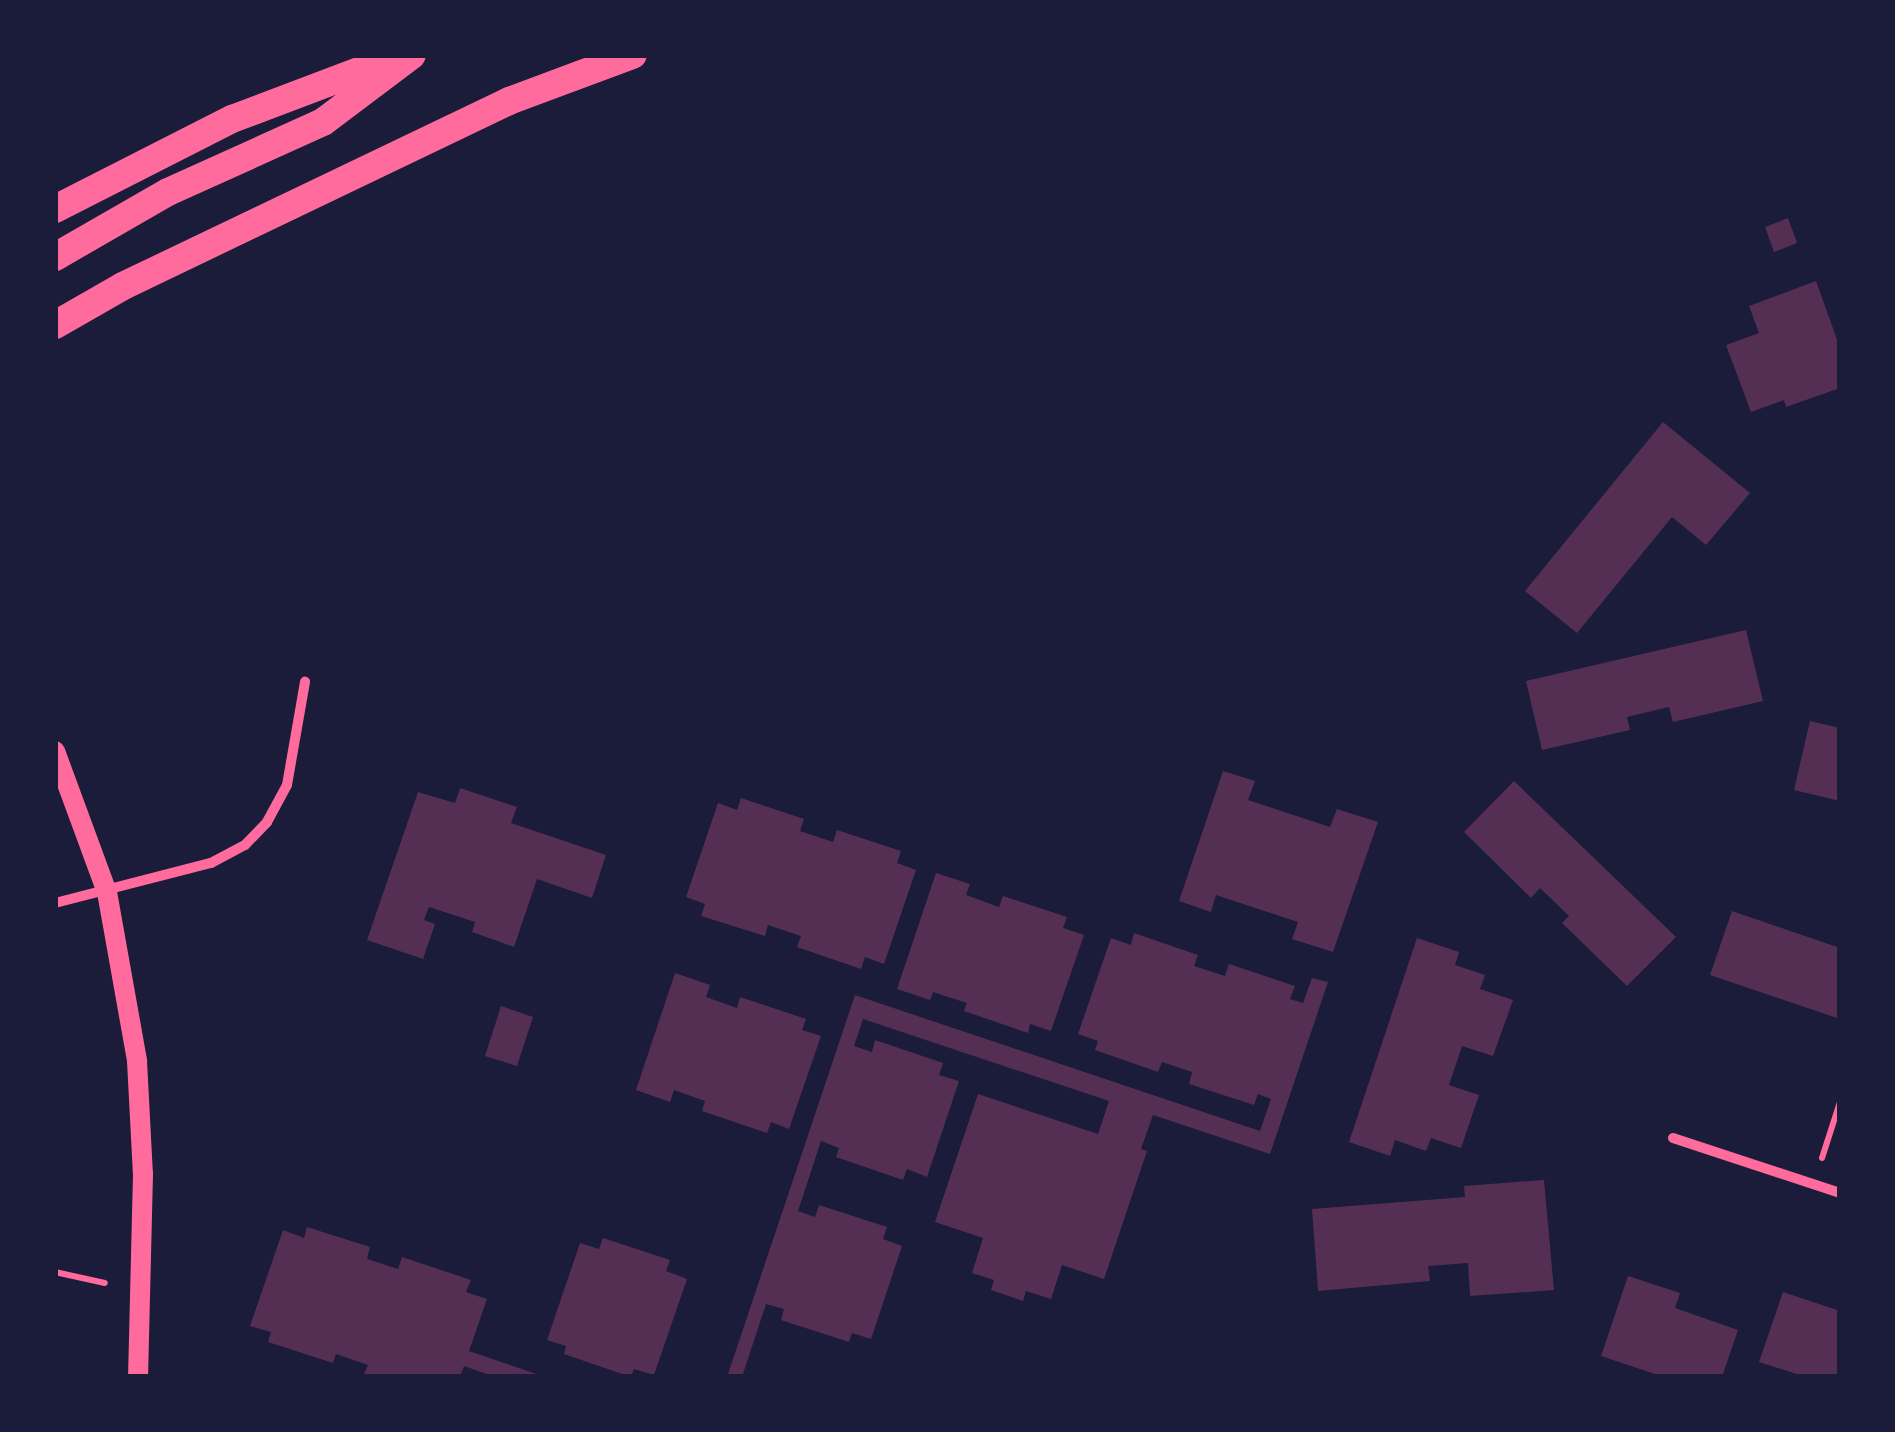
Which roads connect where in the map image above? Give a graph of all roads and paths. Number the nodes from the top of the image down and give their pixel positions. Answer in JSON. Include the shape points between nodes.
{"nodes":[{"id":1,"x":403,"y":55,"type":"edge"},
{"id":2,"x":412,"y":55,"type":"edge"},
{"id":3,"x":633,"y":55,"type":"edge"},
{"id":4,"x":55,"y":209,"type":"edge"},
{"id":5,"x":55,"y":257,"type":"edge"},
{"id":6,"x":55,"y":325,"type":"edge"},
{"id":7,"x":304,"y":682,"type":"dead end"},
{"id":8,"x":55,"y":751,"type":"edge"},
{"id":9,"x":107,"y":892,"type":"junction"},
{"id":10,"x":55,"y":903,"type":"edge"},
{"id":11,"x":1840,"y":1102,"type":"edge"},
{"id":12,"x":1673,"y":1138,"type":"dead end"},
{"id":13,"x":1824,"y":1153,"type":"dead end"},
{"id":14,"x":1840,"y":1193,"type":"edge"},
{"id":15,"x":55,"y":1272,"type":"edge"},
{"id":16,"x":114,"y":1285,"type":"dead end"},
{"id":17,"x":138,"y":1377,"type":"edge"}],
"edges":[{"from":1,"to":4,"type":"highway","via":[[232,119]]},
{"from":2,"to":5,"type":"highway","via":[[323,122],[168,192]]},
{"from":3,"to":6,"type":"highway","via":[[509,101]]},
{"from":7,"to":9,"type":"street","via":[[287,785],[245,845],[211,864]]},
{"from":8,"to":9,"type":"main road"},
{"from":9,"to":10,"type":"street"},
{"from":9,"to":17,"type":"main road","via":[[137,1061],[143,1174]]},
{"from":11,"to":13,"type":"path"},
{"from":12,"to":14,"type":"street"},
{"from":15,"to":16,"type":"path"}]}
